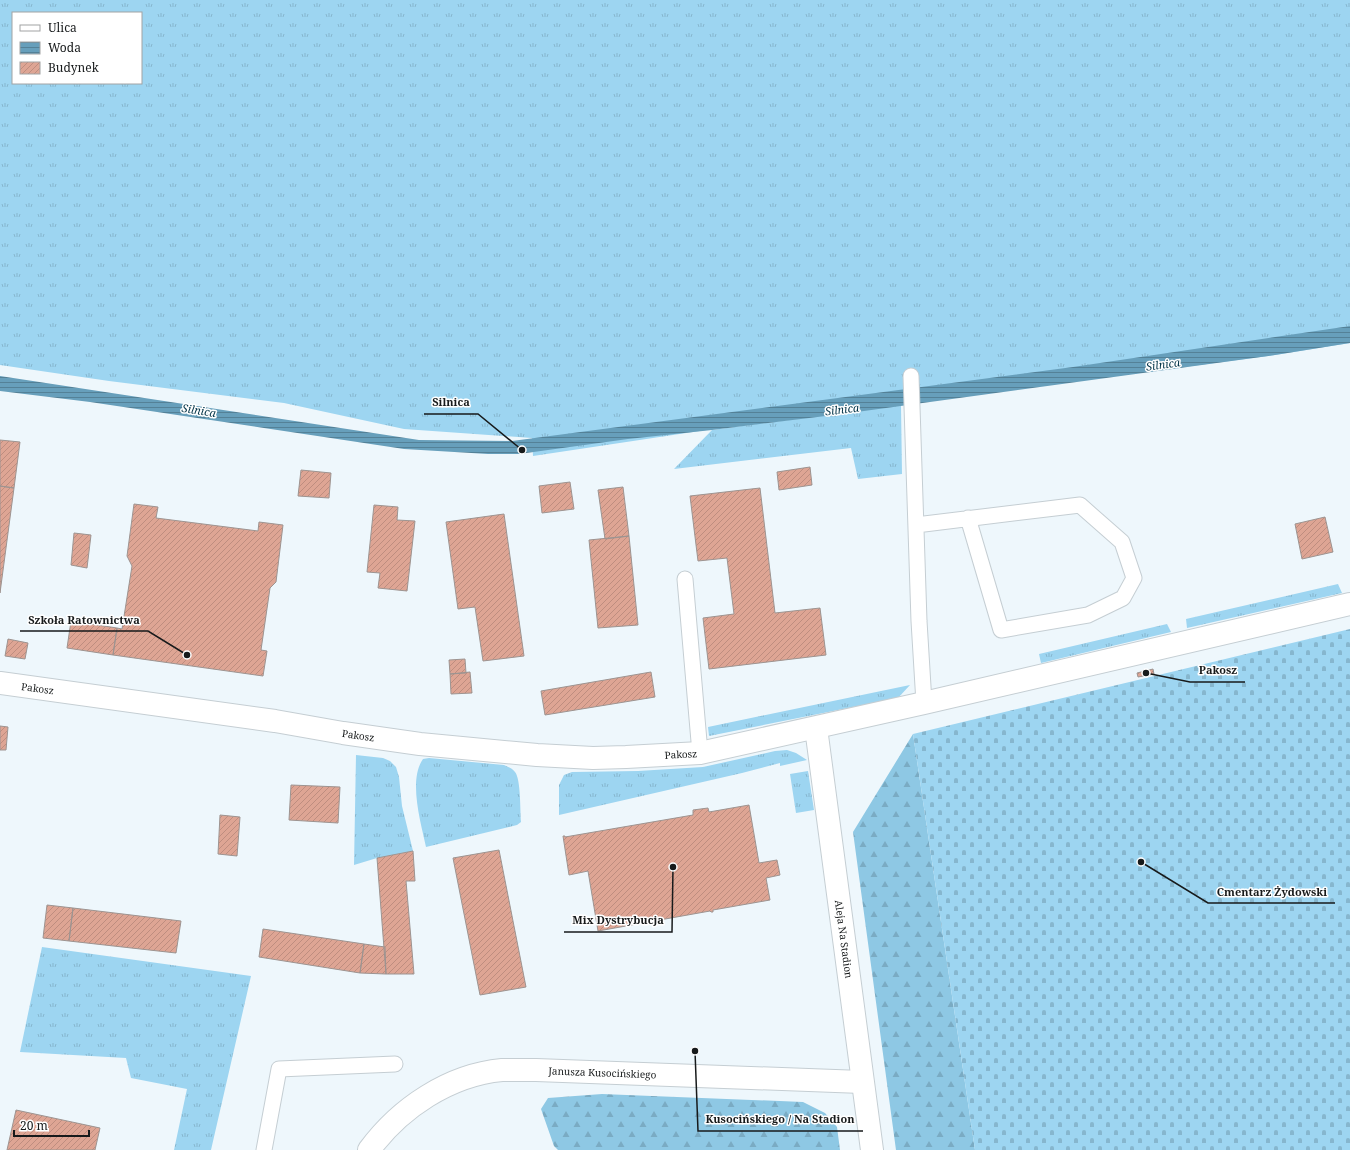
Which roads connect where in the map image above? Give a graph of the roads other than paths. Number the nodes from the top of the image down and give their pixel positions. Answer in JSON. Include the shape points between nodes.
{"nodes":[{"id":1,"x":911,"y":376,"type":"dead end"},
{"id":2,"x":968,"y":518,"type":"junction"},
{"id":3,"x":916,"y":525,"type":"junction"},
{"id":4,"x":685,"y":579,"type":"dead end"},
{"id":5,"x":1350,"y":604,"type":"edge"},
{"id":6,"x":0,"y":683,"type":"edge"},
{"id":7,"x":924,"y":703,"type":"junction"},
{"id":8,"x":816,"y":728,"type":"junction"},
{"id":9,"x":700,"y":753,"type":"junction"},
{"id":10,"x":395,"y":1064,"type":"dead end"},
{"id":11,"x":862,"y":1082,"type":"junction"},
{"id":12,"x":264,"y":1150,"type":"edge"},
{"id":13,"x":369,"y":1150,"type":"edge"},
{"id":14,"x":872,"y":1150,"type":"edge"}],
"edges":[{"from":1,"to":3,"type":"lane"},
{"from":2,"to":2,"type":"lane","via":[[1080,504],[1122,542],[1134,578],[1123,598],[1088,615],[1001,630]]},
{"from":2,"to":3,"type":"lane"},
{"from":3,"to":7,"type":"lane"},
{"from":4,"to":9,"type":"lane"},
{"from":5,"to":7,"type":"street","name":"Pakosz"},
{"from":6,"to":9,"type":"street","name":"Pakosz","via":[[420,744],[594,758]]},
{"from":7,"to":8,"type":"street","name":"Pakosz"},
{"from":8,"to":9,"type":"street","name":"Pakosz"},
{"from":8,"to":11,"type":"street","name":"Aleja Na Stadion"},
{"from":10,"to":12,"type":"lane","via":[[279,1069]]},
{"from":11,"to":13,"type":"street","name":"Janusza Kusocińskiego","via":[[502,1070],[476,1075],[434,1091],[386,1128]]},
{"from":11,"to":14,"type":"street","name":"Aleja Na Stadion"}]}
